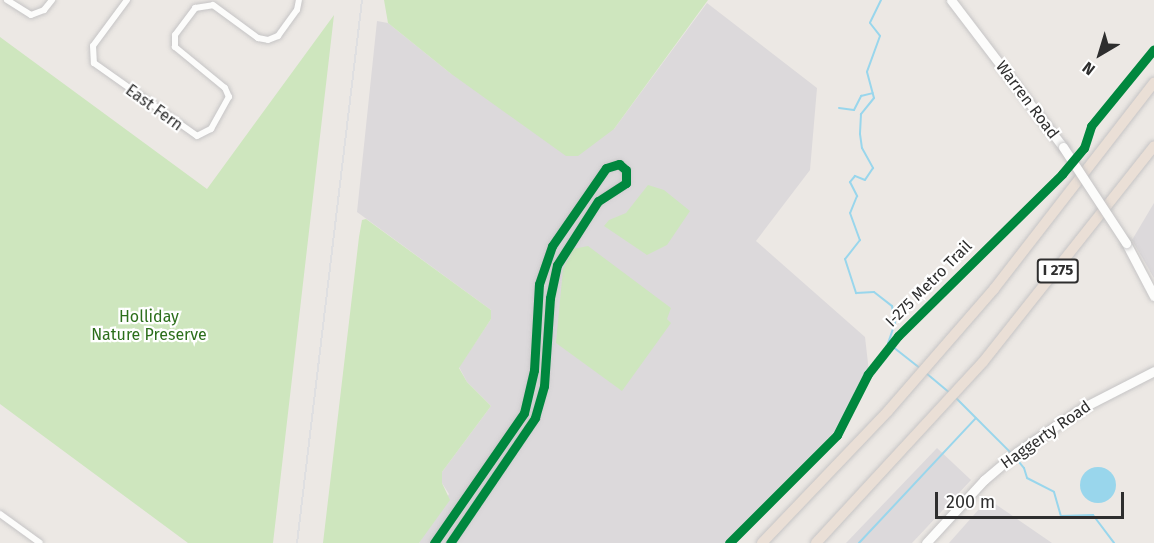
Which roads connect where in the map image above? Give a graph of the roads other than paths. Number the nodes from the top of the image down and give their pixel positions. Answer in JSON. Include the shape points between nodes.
{"nodes":[{"id":1,"x":7,"y":0,"type":"edge"},
{"id":2,"x":52,"y":0,"type":"edge"},
{"id":3,"x":127,"y":0,"type":"edge"},
{"id":4,"x":299,"y":0,"type":"edge"},
{"id":5,"x":951,"y":0,"type":"edge"},
{"id":6,"x":1154,"y":83,"type":"edge"},
{"id":7,"x":1154,"y":146,"type":"edge"},
{"id":8,"x":588,"y":193,"type":"junction"},
{"id":9,"x":598,"y":201,"type":"junction"},
{"id":10,"x":1154,"y":296,"type":"edge"},
{"id":11,"x":534,"y":370,"type":"junction"},
{"id":12,"x":1154,"y":371,"type":"edge"},
{"id":13,"x":546,"y":372,"type":"junction"},
{"id":14,"x":500,"y":451,"type":"junction"},
{"id":15,"x":511,"y":458,"type":"junction"},
{"id":16,"x":0,"y":514,"type":"edge"},
{"id":17,"x":40,"y":543,"type":"edge"},
{"id":18,"x":434,"y":543,"type":"edge"},
{"id":19,"x":450,"y":543,"type":"edge"},
{"id":20,"x":762,"y":543,"type":"edge"},
{"id":21,"x":816,"y":543,"type":"edge"},
{"id":22,"x":926,"y":543,"type":"edge"}],
"edges":[{"from":1,"to":2,"type":"street","via":[[34,15]]},
{"from":3,"to":4,"type":"street","name":"East Fern","via":[[93,46],[94,63],[197,136],[211,129],[229,98],[225,88],[175,47],[176,35],[195,8],[213,5],[258,38],[268,40],[278,36],[297,10]]},
{"from":5,"to":10,"type":"main road","name":"Warren Road","bridge":true,"via":[[1063,147],[1126,243]]},
{"from":6,"to":20,"type":"highway","number":"I 275","via":[[1024,253],[923,371]]},
{"from":7,"to":21,"type":"highway","number":"I 275","via":[[1030,306],[953,396]]},
{"from":8,"to":9,"type":"street"},
{"from":8,"to":9,"type":"street","via":[[609,165],[619,164],[626,170],[626,183]]},
{"from":8,"to":11,"type":"street","via":[[556,238],[541,273]]},
{"from":9,"to":13,"type":"street","via":[[567,244],[555,272],[549,298]]},
{"from":11,"to":13,"type":"street"},
{"from":11,"to":14,"type":"street","via":[[524,413]]},
{"from":12,"to":22,"type":"main road","name":"Haggerty Road","via":[[1084,407],[1013,455]]},
{"from":13,"to":15,"type":"street","via":[[538,411]]},
{"from":14,"to":15,"type":"street"},
{"from":14,"to":18,"type":"street"},
{"from":15,"to":19,"type":"street"},
{"from":16,"to":17,"type":"street"}]}
